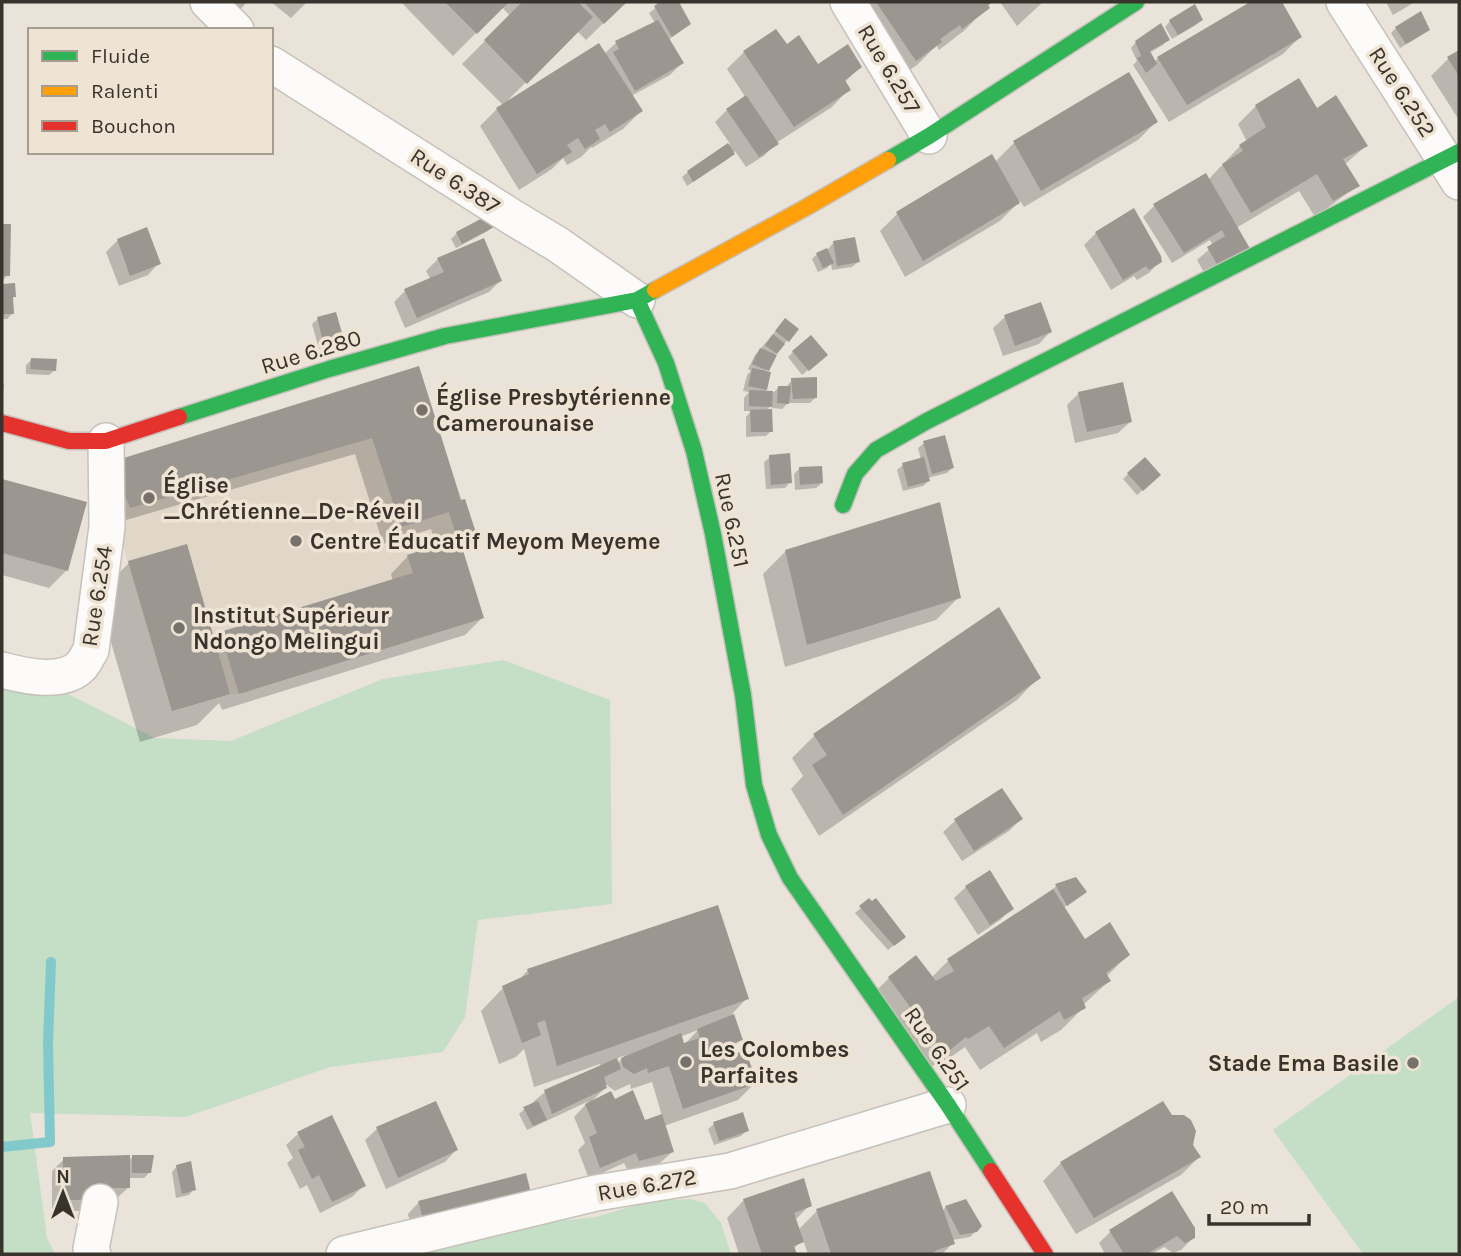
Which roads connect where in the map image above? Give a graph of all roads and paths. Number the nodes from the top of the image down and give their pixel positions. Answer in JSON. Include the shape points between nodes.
{"nodes":[{"id":1,"x":208,"y":2,"type":"edge"},
{"id":2,"x":848,"y":2,"type":"edge"},
{"id":3,"x":1136,"y":2,"type":"edge"},
{"id":4,"x":1344,"y":2,"type":"edge"},
{"id":5,"x":234,"y":28,"type":"edge"},
{"id":6,"x":273,"y":65,"type":"edge"},
{"id":7,"x":929,"y":136,"type":"junction"},
{"id":8,"x":1455,"y":164,"type":"edge"},
{"id":9,"x":637,"y":300,"type":"junction"},
{"id":10,"x":2,"y":423,"type":"edge"},
{"id":11,"x":106,"y":441,"type":"junction"},
{"id":12,"x":843,"y":505,"type":"dead end"},
{"id":13,"x":2,"y":670,"type":"edge"},
{"id":14,"x":948,"y":1105,"type":"junction"},
{"id":15,"x":100,"y":1202,"type":"dead end"},
{"id":16,"x":93,"y":1254,"type":"edge"},
{"id":17,"x":344,"y":1254,"type":"edge"},
{"id":18,"x":1045,"y":1254,"type":"edge"}],
"edges":[{"from":1,"to":5,"type":"street"},
{"from":2,"to":7,"type":"street","name":"Rue 6.257"},
{"from":3,"to":7,"type":"main road"},
{"from":4,"to":8,"type":"street","name":"Rue 6.252"},
{"from":6,"to":9,"type":"street","name":"Rue 6.387","via":[[557,244]]},
{"from":7,"to":9,"type":"main road"},
{"from":8,"to":12,"type":"main road","via":[[927,421],[876,450],[855,474]]},
{"from":9,"to":11,"type":"main road","name":"Rue 6.280","via":[[445,336]]},
{"from":9,"to":14,"type":"main road","name":"Rue 6.251","via":[[666,363],[694,451],[743,695],[754,785],[769,835],[790,878]]},
{"from":10,"to":11,"type":"main road","name":"Rue 6.280","via":[[69,441]]},
{"from":11,"to":13,"type":"street","name":"Rue 6.254","via":[[107,527],[91,650],[80,667],[60,677],[24,677]]},
{"from":14,"to":17,"type":"street","name":"Rue 6.272","via":[[730,1171],[596,1192]]},
{"from":14,"to":18,"type":"main road","name":"Rue 6.251"},
{"from":15,"to":16,"type":"street"}]}
